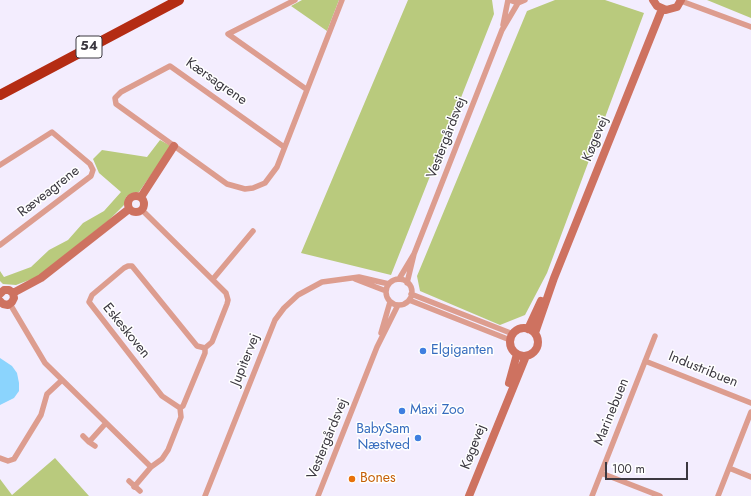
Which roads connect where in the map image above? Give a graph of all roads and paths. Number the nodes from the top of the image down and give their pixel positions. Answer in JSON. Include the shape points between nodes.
{"nodes":[{"id":1,"x":168,"y":0,"type":"edge"},
{"id":2,"x":179,"y":0,"type":"edge"},
{"id":3,"x":295,"y":0,"type":"edge"},
{"id":4,"x":342,"y":0,"type":"edge"},
{"id":5,"x":509,"y":0,"type":"edge"},
{"id":6,"x":525,"y":0,"type":"edge"},
{"id":7,"x":653,"y":0,"type":"edge"},
{"id":8,"x":681,"y":0,"type":"edge"},
{"id":9,"x":518,"y":3,"type":"junction"},
{"id":10,"x":662,"y":9,"type":"junction"},
{"id":11,"x":751,"y":27,"type":"edge"},
{"id":12,"x":502,"y":30,"type":"junction"},
{"id":13,"x":0,"y":89,"type":"edge"},
{"id":14,"x":306,"y":90,"type":"junction"},
{"id":15,"x":0,"y":95,"type":"edge"},
{"id":16,"x":174,"y":146,"type":"junction"},
{"id":17,"x":284,"y":147,"type":"junction"},
{"id":18,"x":0,"y":165,"type":"edge"},
{"id":19,"x":141,"y":197,"type":"junction"},
{"id":20,"x":129,"y":209,"type":"junction"},
{"id":21,"x":142,"y":210,"type":"junction"},
{"id":22,"x":253,"y":231,"type":"dead end"},
{"id":23,"x":0,"y":245,"type":"edge"},
{"id":24,"x":414,"y":254,"type":"junction"},
{"id":25,"x":213,"y":279,"type":"junction"},
{"id":26,"x":354,"y":279,"type":"junction"},
{"id":27,"x":399,"y":279,"type":"junction"},
{"id":28,"x":408,"y":283,"type":"junction"},
{"id":29,"x":389,"y":284,"type":"junction"},
{"id":30,"x":1,"y":291,"type":"edge"},
{"id":31,"x":386,"y":291,"type":"junction"},
{"id":32,"x":13,"y":293,"type":"junction"},
{"id":33,"x":411,"y":294,"type":"junction"},
{"id":34,"x":409,"y":300,"type":"junction"},
{"id":35,"x":390,"y":302,"type":"junction"},
{"id":36,"x":0,"y":303,"type":"edge"},
{"id":37,"x":10,"y":304,"type":"junction"},
{"id":38,"x":398,"y":305,"type":"junction"},
{"id":39,"x":531,"y":331,"type":"junction"},
{"id":40,"x":655,"y":336,"type":"dead end"},
{"id":41,"x":511,"y":337,"type":"junction"},
{"id":42,"x":377,"y":347,"type":"junction"},
{"id":43,"x":204,"y":348,"type":"junction"},
{"id":44,"x":517,"y":354,"type":"junction"},
{"id":45,"x":526,"y":356,"type":"junction"},
{"id":46,"x":645,"y":361,"type":"junction"},
{"id":47,"x":62,"y":380,"type":"junction"},
{"id":48,"x":751,"y":403,"type":"edge"},
{"id":49,"x":180,"y":408,"type":"junction"},
{"id":50,"x":503,"y":408,"type":"junction"},
{"id":51,"x":751,"y":412,"type":"edge"},
{"id":52,"x":106,"y":423,"type":"junction"},
{"id":53,"x":83,"y":436,"type":"dead end"},
{"id":54,"x":89,"y":442,"type":"junction"},
{"id":55,"x":94,"y":446,"type":"dead end"},
{"id":56,"x":0,"y":458,"type":"edge"},
{"id":57,"x":151,"y":467,"type":"junction"},
{"id":58,"x":729,"y":468,"type":"junction"},
{"id":59,"x":601,"y":472,"type":"junction"},
{"id":60,"x":751,"y":477,"type":"edge"},
{"id":61,"x":129,"y":481,"type":"dead end"},
{"id":62,"x":134,"y":486,"type":"junction"},
{"id":63,"x":140,"y":492,"type":"dead end"},
{"id":64,"x":205,"y":496,"type":"edge"},
{"id":65,"x":318,"y":496,"type":"edge"},
{"id":66,"x":469,"y":496,"type":"edge"},
{"id":67,"x":592,"y":496,"type":"edge"},
{"id":68,"x":660,"y":496,"type":"edge"},
{"id":69,"x":718,"y":496,"type":"edge"}],
"edges":[{"from":1,"to":13,"type":"highway","number":"54"},
{"from":2,"to":15,"type":"highway","number":"54"},
{"from":3,"to":14,"type":"street","via":[[228,34]]},
{"from":4,"to":14,"type":"street","name":"Kærsagrene"},
{"from":5,"to":9,"type":"street"},
{"from":5,"to":12,"type":"street","name":"Vestergårdsvej"},
{"from":6,"to":9,"type":"street"},
{"from":7,"to":10,"type":"street"},
{"from":8,"to":10,"type":"street","via":[[673,9]]},
{"from":8,"to":11,"type":"street"},
{"from":9,"to":12,"type":"street","name":"Vestergårdsvej"},
{"from":10,"to":39,"type":"street","name":"Køgevej"},
{"from":12,"to":24,"type":"street","name":"Vestergårdsvej"},
{"from":14,"to":17,"type":"street","name":"Kærsagrene"},
{"from":16,"to":17,"type":"street","name":"Kærsagrene","via":[[227,184],[245,189],[265,183],[276,167]]},
{"from":16,"to":17,"type":"street","name":"Kærsagrene","via":[[115,101],[117,94],[170,66]]},
{"from":16,"to":19,"type":"street"},
{"from":18,"to":23,"type":"street","name":"Ræveagrene","via":[[52,132],[90,164],[93,170],[91,176]]},
{"from":19,"to":20,"type":"street","via":[[131,197],[128,201]]},
{"from":19,"to":21,"type":"street","via":[[144,205]]},
{"from":20,"to":21,"type":"street","via":[[137,212]]},
{"from":20,"to":32,"type":"street","via":[[41,278]]},
{"from":21,"to":25,"type":"street"},
{"from":22,"to":25,"type":"street"},
{"from":24,"to":27,"type":"street","name":"Vestergårdsvej"},
{"from":24,"to":28,"type":"street","name":"Vestergårdsvej"},
{"from":25,"to":43,"type":"street","via":[[226,293],[228,300],[212,342]]},
{"from":26,"to":29,"type":"street","name":"Jupitervej","via":[[359,277]]},
{"from":26,"to":31,"type":"street","name":"Jupitervej"},
{"from":26,"to":64,"type":"street","name":"Jupitervej","via":[[343,278],[309,287],[284,308],[275,320]]},
{"from":27,"to":28,"type":"street"},
{"from":27,"to":29,"type":"street"},
{"from":28,"to":33,"type":"street"},
{"from":29,"to":31,"type":"street"},
{"from":30,"to":32,"type":"street"},
{"from":31,"to":35,"type":"street"},
{"from":32,"to":37,"type":"street","via":[[14,300]]},
{"from":33,"to":34,"type":"street"},
{"from":33,"to":41,"type":"street"},
{"from":34,"to":38,"type":"street"},
{"from":34,"to":41,"type":"street"},
{"from":35,"to":38,"type":"street"},
{"from":35,"to":42,"type":"street","name":"Vestergårdsvej"},
{"from":36,"to":37,"type":"street"},
{"from":37,"to":47,"type":"street","via":[[45,363]]},
{"from":38,"to":42,"type":"street","name":"Vestergårdsvej"},
{"from":39,"to":41,"type":"street","via":[[521,328]]},
{"from":39,"to":45,"type":"street","via":[[538,341],[536,349]]},
{"from":40,"to":46,"type":"street","name":"Marinebuen"},
{"from":41,"to":44,"type":"street","via":[[512,350]]},
{"from":42,"to":65,"type":"street","name":"Vestergårdsvej"},
{"from":43,"to":49,"type":"street","via":[[205,353]]},
{"from":43,"to":49,"type":"street","name":"Eskeskoven","via":[[195,343],[132,266],[124,268],[89,299],[91,306],[162,396]]},
{"from":44,"to":45,"type":"street"},
{"from":44,"to":50,"type":"street","name":"Køgevej"},
{"from":45,"to":50,"type":"street","name":"Køgevej"},
{"from":46,"to":48,"type":"street","name":"Industribuen"},
{"from":46,"to":59,"type":"street","name":"Marinebuen"},
{"from":47,"to":52,"type":"street"},
{"from":47,"to":56,"type":"street","via":[[47,394],[41,414],[14,459],[8,461]]},
{"from":49,"to":57,"type":"street","via":[[181,417],[168,450],[162,459]]},
{"from":50,"to":66,"type":"street","name":"Køgevej"},
{"from":51,"to":58,"type":"street"},
{"from":52,"to":54,"type":"street"},
{"from":52,"to":57,"type":"street"},
{"from":53,"to":54,"type":"street"},
{"from":54,"to":55,"type":"street"},
{"from":57,"to":62,"type":"street"},
{"from":58,"to":60,"type":"street"},
{"from":58,"to":69,"type":"street"},
{"from":59,"to":67,"type":"street","name":"Marinebuen"},
{"from":59,"to":68,"type":"street"},
{"from":61,"to":62,"type":"street"},
{"from":62,"to":63,"type":"street"}]}
